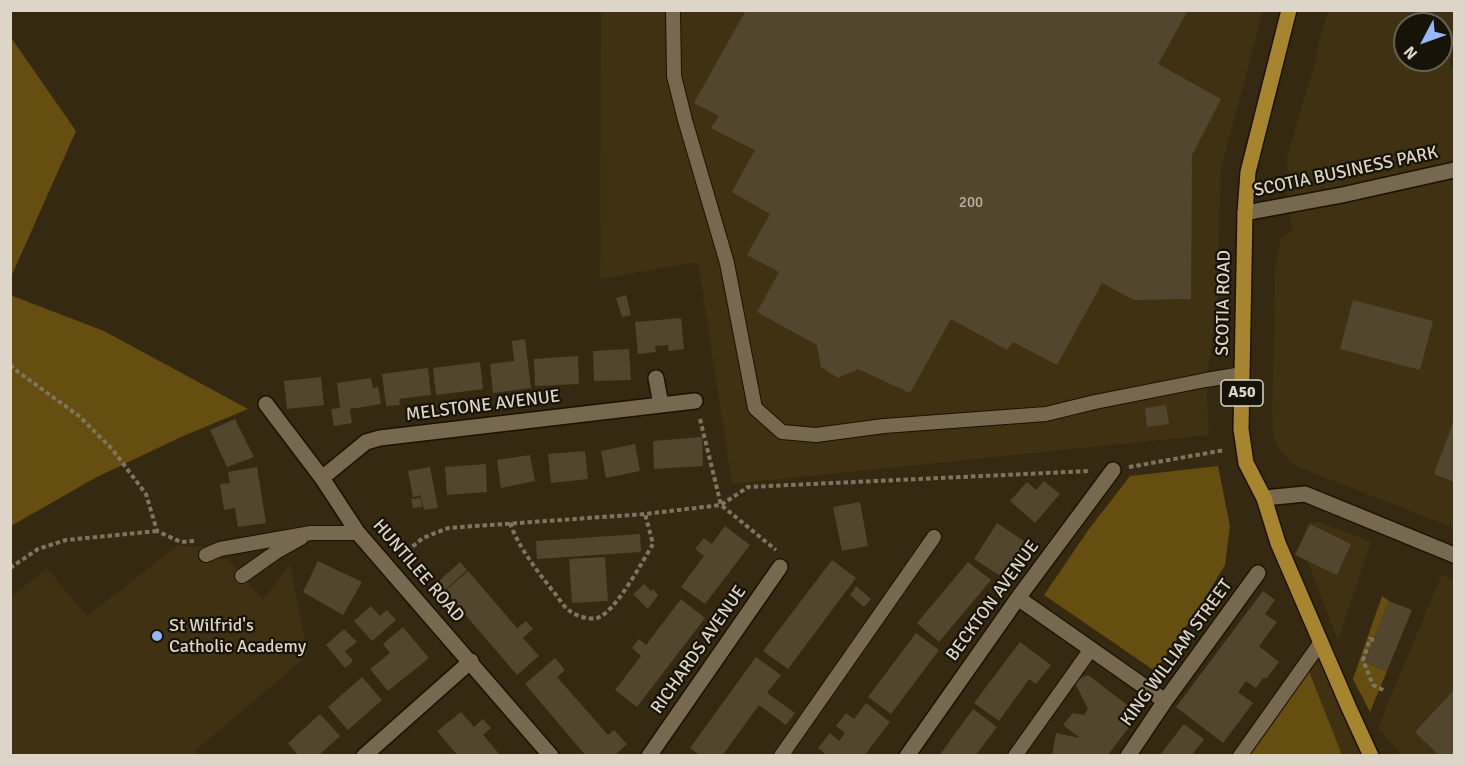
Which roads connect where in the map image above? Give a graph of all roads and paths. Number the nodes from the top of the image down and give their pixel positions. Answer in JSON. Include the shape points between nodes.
{"nodes":[{"id":1,"x":673,"y":10,"type":"edge"},
{"id":2,"x":1289,"y":10,"type":"edge"},
{"id":3,"x":1455,"y":170,"type":"edge"},
{"id":4,"x":1245,"y":213,"type":"junction"},
{"id":5,"x":10,"y":365,"type":"edge"},
{"id":6,"x":1242,"y":374,"type":"junction"},
{"id":7,"x":656,"y":378,"type":"dead end"},
{"id":8,"x":695,"y":400,"type":"joint"},
{"id":9,"x":266,"y":404,"type":"dead end"},
{"id":10,"x":661,"y":405,"type":"junction"},
{"id":11,"x":1244,"y":447,"type":"junction"},
{"id":12,"x":1113,"y":470,"type":"junction"},
{"id":13,"x":321,"y":478,"type":"junction"},
{"id":14,"x":1264,"y":498,"type":"junction"},
{"id":15,"x":721,"y":505,"type":"junction"},
{"id":16,"x":645,"y":514,"type":"junction"},
{"id":17,"x":510,"y":523,"type":"junction"},
{"id":18,"x":157,"y":531,"type":"junction"},
{"id":19,"x":311,"y":533,"type":"junction"},
{"id":20,"x":358,"y":533,"type":"junction"},
{"id":21,"x":934,"y":537,"type":"dead end"},
{"id":22,"x":220,"y":549,"type":"junction"},
{"id":23,"x":206,"y":555,"type":"dead end"},
{"id":24,"x":1455,"y":555,"type":"edge"},
{"id":25,"x":389,"y":567,"type":"junction"},
{"id":26,"x":780,"y":567,"type":"joint"},
{"id":27,"x":10,"y":568,"type":"edge"},
{"id":28,"x":1258,"y":573,"type":"dead end"},
{"id":29,"x":242,"y":576,"type":"dead end"},
{"id":30,"x":1018,"y":598,"type":"junction"},
{"id":31,"x":1374,"y":640,"type":"dead end"},
{"id":32,"x":1321,"y":642,"type":"junction"},
{"id":33,"x":1090,"y":649,"type":"junction"},
{"id":34,"x":471,"y":661,"type":"junction"},
{"id":35,"x":1385,"y":691,"type":"dead end"},
{"id":36,"x":1165,"y":701,"type":"junction"},
{"id":37,"x":364,"y":756,"type":"edge"},
{"id":38,"x":551,"y":756,"type":"edge"},
{"id":39,"x":649,"y":756,"type":"edge"},
{"id":40,"x":782,"y":756,"type":"edge"},
{"id":41,"x":907,"y":756,"type":"edge"},
{"id":42,"x":1015,"y":756,"type":"edge"},
{"id":43,"x":1128,"y":756,"type":"edge"},
{"id":44,"x":1240,"y":756,"type":"edge"},
{"id":45,"x":1371,"y":756,"type":"edge"}],
"edges":[{"from":1,"to":6,"type":"lane","via":[[674,76],[728,263],[755,408],[782,432],[816,435],[1046,414]]},
{"from":2,"to":4,"type":"main road","name":"SCOTIA ROAD","number":"A50","via":[[1248,172]]},
{"from":3,"to":4,"type":"street","name":"SCOTIA BUSINESS PARK"},
{"from":4,"to":6,"type":"main road","name":"SCOTIA ROAD","number":"A50"},
{"from":5,"to":18,"type":"path","via":[[80,416],[112,449],[146,494]]},
{"from":6,"to":11,"type":"main road","name":"SCOTIA ROAD","number":"A50"},
{"from":7,"to":10,"type":"street"},
{"from":8,"to":10,"type":"street","name":"MELSTONE AVENUE"},
{"from":8,"to":15,"type":"path"},
{"from":9,"to":13,"type":"street","name":"HUNTILEE ROAD"},
{"from":10,"to":13,"type":"street","name":"MELSTONE AVENUE","via":[[381,438],[366,442]]},
{"from":11,"to":12,"type":"path"},
{"from":11,"to":14,"type":"main road","name":"SCOTIA ROAD","number":"A50","via":[[1246,463]]},
{"from":12,"to":15,"type":"path","via":[[748,487]]},
{"from":12,"to":30,"type":"street","name":"BECKTON AVENUE"},
{"from":13,"to":20,"type":"street","name":"HUNTILEE ROAD"},
{"from":14,"to":24,"type":"street","via":[[1305,494]]},
{"from":14,"to":32,"type":"main road","name":"SCOTIA ROAD","number":"A50","via":[[1278,543]]},
{"from":15,"to":16,"type":"path"},
{"from":15,"to":26,"type":"path","via":[[786,558]]},
{"from":16,"to":17,"type":"path"},
{"from":16,"to":17,"type":"path","via":[[652,544],[621,595],[596,619],[568,611],[515,538]]},
{"from":17,"to":25,"type":"path","via":[[448,528],[423,538]]},
{"from":18,"to":22,"type":"path","via":[[180,542],[202,541]]},
{"from":18,"to":27,"type":"path","via":[[66,540],[38,549]]},
{"from":19,"to":20,"type":"lane"},
{"from":19,"to":22,"type":"lane"},
{"from":19,"to":29,"type":"lane"},
{"from":20,"to":25,"type":"street","name":"HUNTILEE ROAD"},
{"from":21,"to":40,"type":"lane"},
{"from":22,"to":23,"type":"lane"},
{"from":25,"to":34,"type":"street","name":"HUNTILEE ROAD"},
{"from":26,"to":39,"type":"street","name":"RICHARDS AVENUE"},
{"from":28,"to":36,"type":"street","name":"KING WILLIAM STREET"},
{"from":30,"to":33,"type":"street"},
{"from":30,"to":41,"type":"street","name":"BECKTON AVENUE"},
{"from":31,"to":35,"type":"path","via":[[1370,639],[1363,660],[1373,685]]},
{"from":32,"to":44,"type":"lane"},
{"from":32,"to":45,"type":"main road","name":"SCOTIA ROAD","number":"A50"},
{"from":33,"to":36,"type":"street"},
{"from":33,"to":42,"type":"lane"},
{"from":34,"to":37,"type":"street"},
{"from":34,"to":38,"type":"street","name":"HUNTILEE ROAD"},
{"from":36,"to":43,"type":"street","name":"KING WILLIAM STREET"}]}
